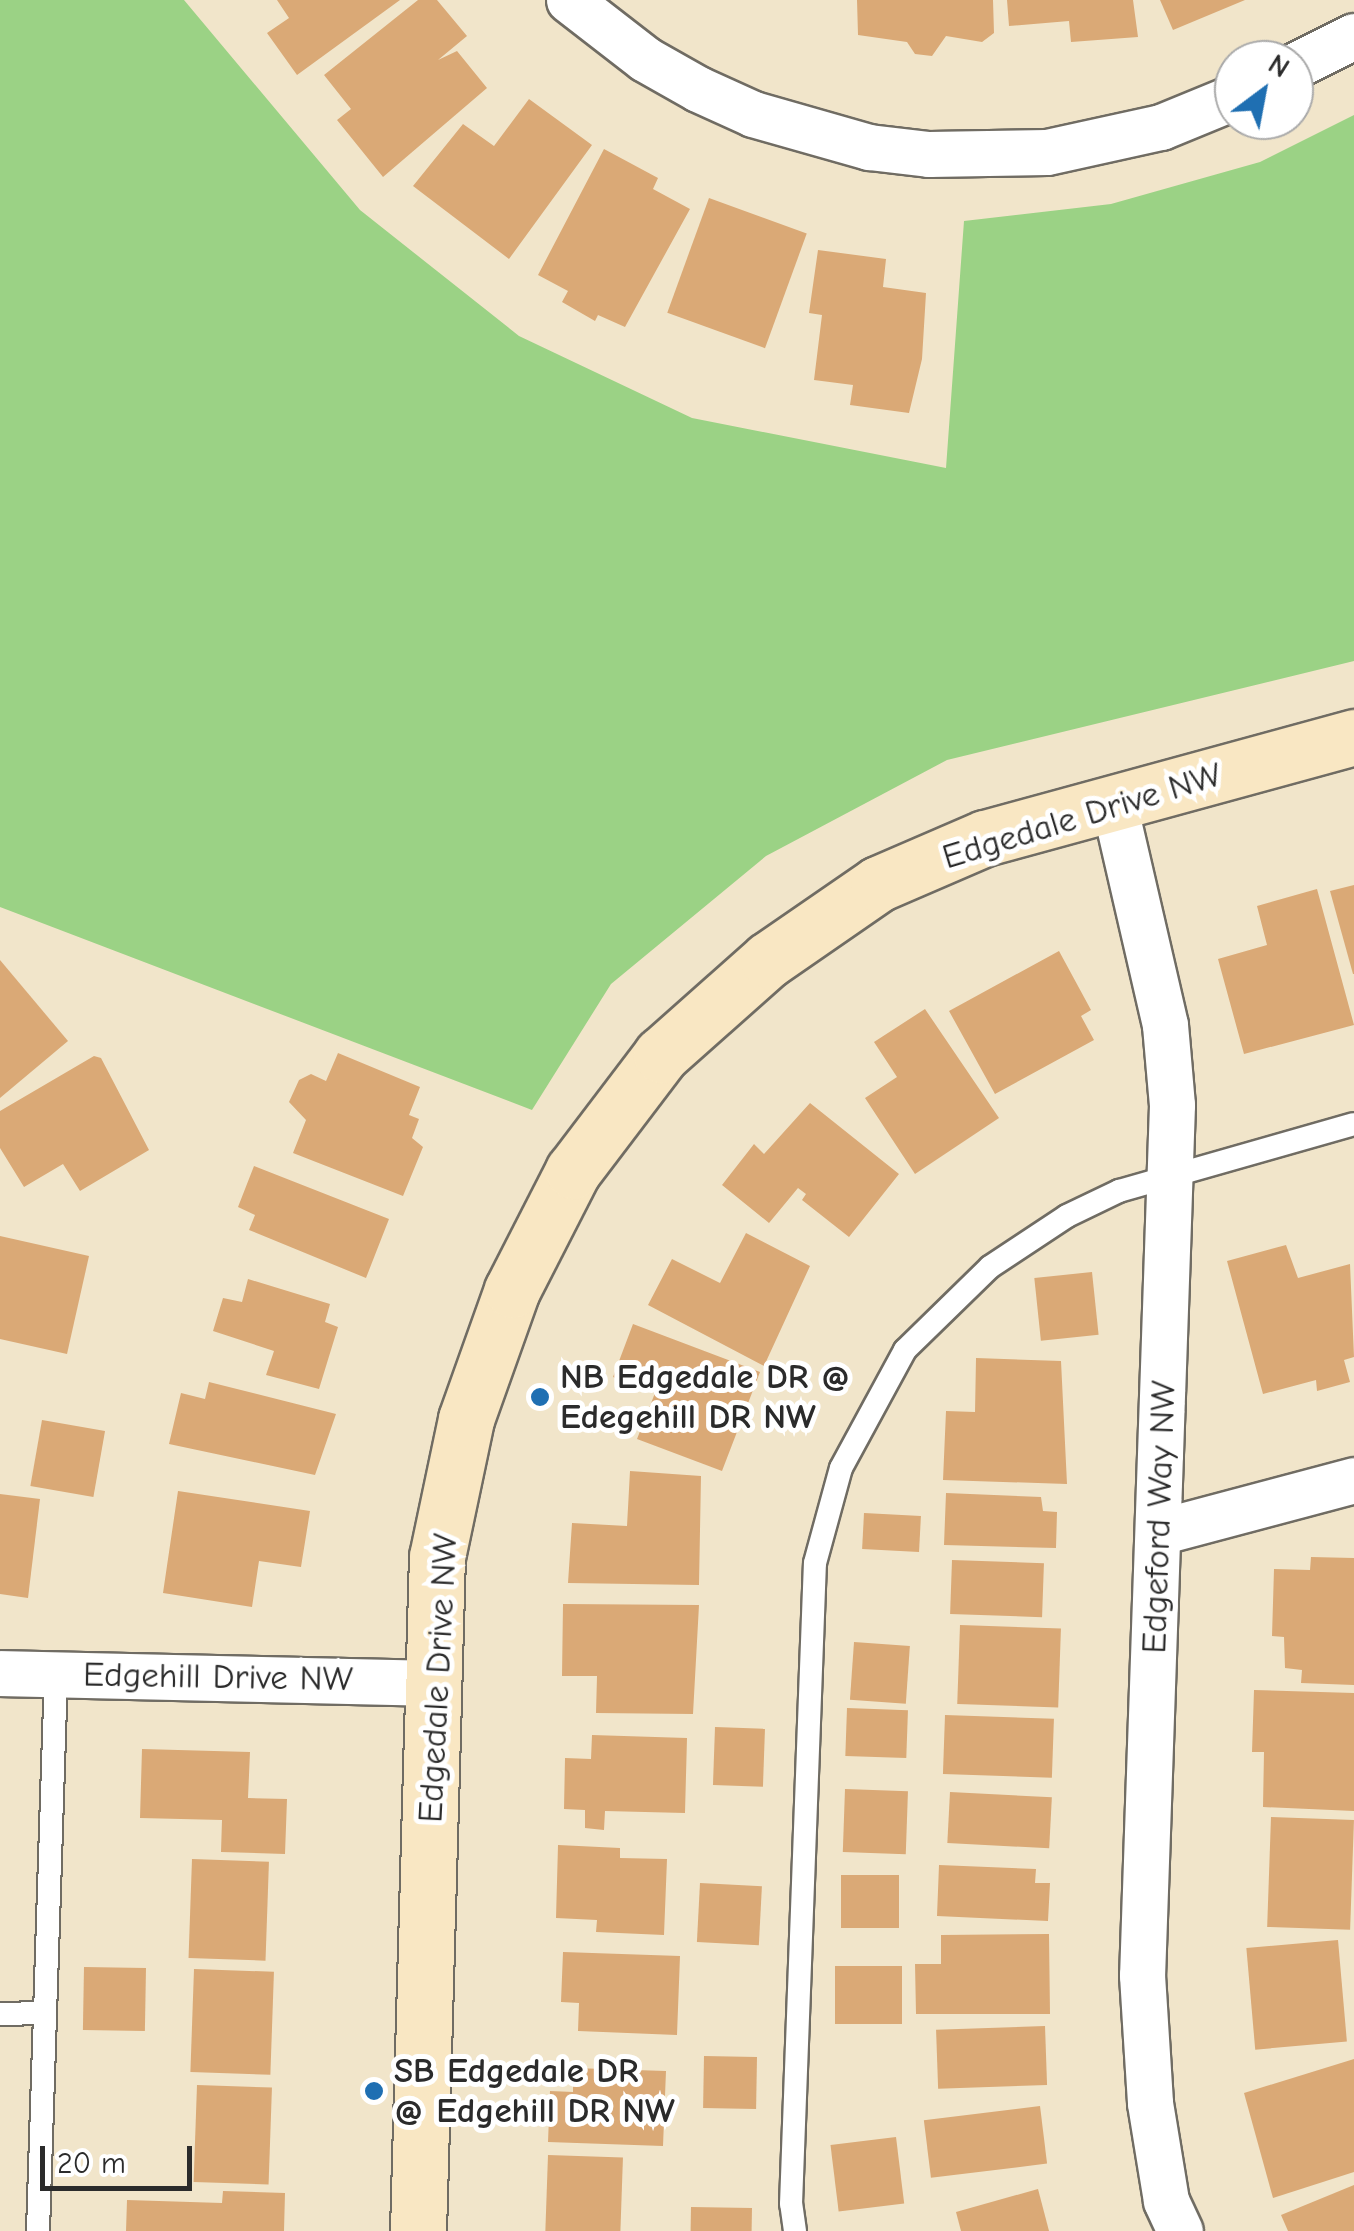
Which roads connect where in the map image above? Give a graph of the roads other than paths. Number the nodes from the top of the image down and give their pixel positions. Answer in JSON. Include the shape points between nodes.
{"nodes":[{"id":1,"x":569,"y":0,"type":"edge"},
{"id":2,"x":1354,"y":36,"type":"edge"},
{"id":3,"x":1314,"y":56,"type":"edge"},
{"id":4,"x":1214,"y":105,"type":"edge"},
{"id":5,"x":1354,"y":737,"type":"edge"},
{"id":6,"x":1114,"y":804,"type":"junction"},
{"id":7,"x":1354,"y":1124,"type":"edge"},
{"id":8,"x":1170,"y":1176,"type":"junction"},
{"id":9,"x":1354,"y":1480,"type":"edge"},
{"id":10,"x":1160,"y":1532,"type":"junction"},
{"id":11,"x":0,"y":1672,"type":"edge"},
{"id":12,"x":56,"y":1674,"type":"junction"},
{"id":13,"x":436,"y":1682,"type":"junction"},
{"id":14,"x":45,"y":2013,"type":"junction"},
{"id":15,"x":0,"y":2014,"type":"edge"},
{"id":16,"x":38,"y":2231,"type":"edge"},
{"id":17,"x":418,"y":2231,"type":"edge"},
{"id":18,"x":795,"y":2231,"type":"edge"},
{"id":19,"x":1180,"y":2231,"type":"edge"}],
"edges":[{"from":1,"to":4,"type":"street","via":[[645,59],[698,89],[753,114],[869,147],[929,154],[1047,152],[1161,127]]},
{"from":2,"to":3,"type":"street"},
{"from":5,"to":6,"type":"street","name":"Edgedale Drive NW"},
{"from":6,"to":8,"type":"street","name":"Edgeford Way NW","via":[[1165,1025]]},
{"from":6,"to":13,"type":"street","name":"Edgedale Drive NW","via":[[984,838],[878,884],[768,960],[661,1055],[573,1171],[512,1290],[466,1419],[437,1557]]},
{"from":7,"to":8,"type":"lane"},
{"from":8,"to":10,"type":"street","name":"Edgeford Way NW"},
{"from":8,"to":18,"type":"lane","via":[[1067,1216],[990,1267],[905,1350],[841,1468],[815,1563]]},
{"from":9,"to":10,"type":"street"},
{"from":10,"to":19,"type":"street","name":"Edgeford Way NW","via":[[1142,1975],[1150,2103],[1166,2201]]},
{"from":11,"to":12,"type":"street","name":"Edgehill Drive NW"},
{"from":12,"to":13,"type":"street","name":"Edgehill Drive NW"},
{"from":12,"to":14,"type":"lane"},
{"from":13,"to":17,"type":"street","name":"Edgedale Drive NW"},
{"from":14,"to":15,"type":"lane"},
{"from":14,"to":16,"type":"lane"}]}
